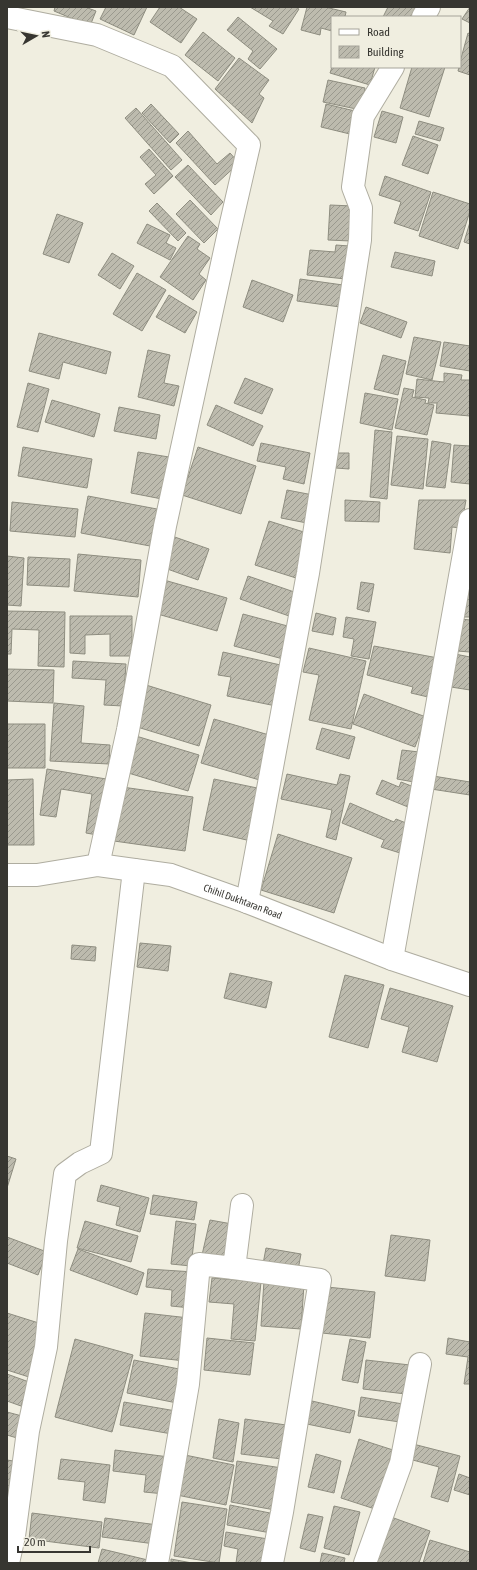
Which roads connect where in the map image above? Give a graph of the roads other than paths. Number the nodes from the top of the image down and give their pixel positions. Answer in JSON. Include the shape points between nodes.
{"nodes":[{"id":1,"x":429,"y":7,"type":"edge"},
{"id":2,"x":424,"y":16,"type":"edge"},
{"id":3,"x":7,"y":17,"type":"edge"},
{"id":4,"x":392,"y":68,"type":"edge"},
{"id":5,"x":470,"y":520,"type":"edge"},
{"id":6,"x":98,"y":865,"type":"junction"},
{"id":7,"x":134,"y":870,"type":"junction"},
{"id":8,"x":7,"y":875,"type":"edge"},
{"id":9,"x":247,"y":902,"type":"junction"},
{"id":10,"x":392,"y":958,"type":"junction"},
{"id":11,"x":470,"y":985,"type":"edge"},
{"id":12,"x":242,"y":1206,"type":"dead end"},
{"id":13,"x":234,"y":1268,"type":"junction"},
{"id":14,"x":420,"y":1364,"type":"dead end"},
{"id":15,"x":8,"y":1563,"type":"edge"},
{"id":16,"x":157,"y":1563,"type":"edge"},
{"id":17,"x":272,"y":1563,"type":"edge"},
{"id":18,"x":365,"y":1563,"type":"edge"}],
"edges":[{"from":1,"to":2,"type":"street"},
{"from":3,"to":6,"type":"street","via":[[97,35],[172,66],[249,146],[166,518],[128,730]]},
{"from":4,"to":9,"type":"street","via":[[364,116],[353,187],[360,208],[360,240],[308,573]]},
{"from":5,"to":10,"type":"street"},
{"from":6,"to":7,"type":"street","name":"Chihil Dukhtaran Road"},
{"from":6,"to":8,"type":"street","name":"Chihil Dukhtaran Road","via":[[37,875]]},
{"from":7,"to":9,"type":"street","name":"Chihil Dukhtaran Road","via":[[171,875]]},
{"from":7,"to":15,"type":"street","via":[[101,1153],[65,1174],[46,1347],[28,1431]]},
{"from":9,"to":10,"type":"street","name":"Chihil Dukhtaran Road"},
{"from":10,"to":11,"type":"street","name":"Chihil Dukhtaran Road"},
{"from":12,"to":13,"type":"street"},
{"from":13,"to":16,"type":"street","via":[[199,1264],[188,1384]]},
{"from":13,"to":17,"type":"street","via":[[320,1280]]},
{"from":14,"to":18,"type":"street","via":[[401,1463]]}]}
